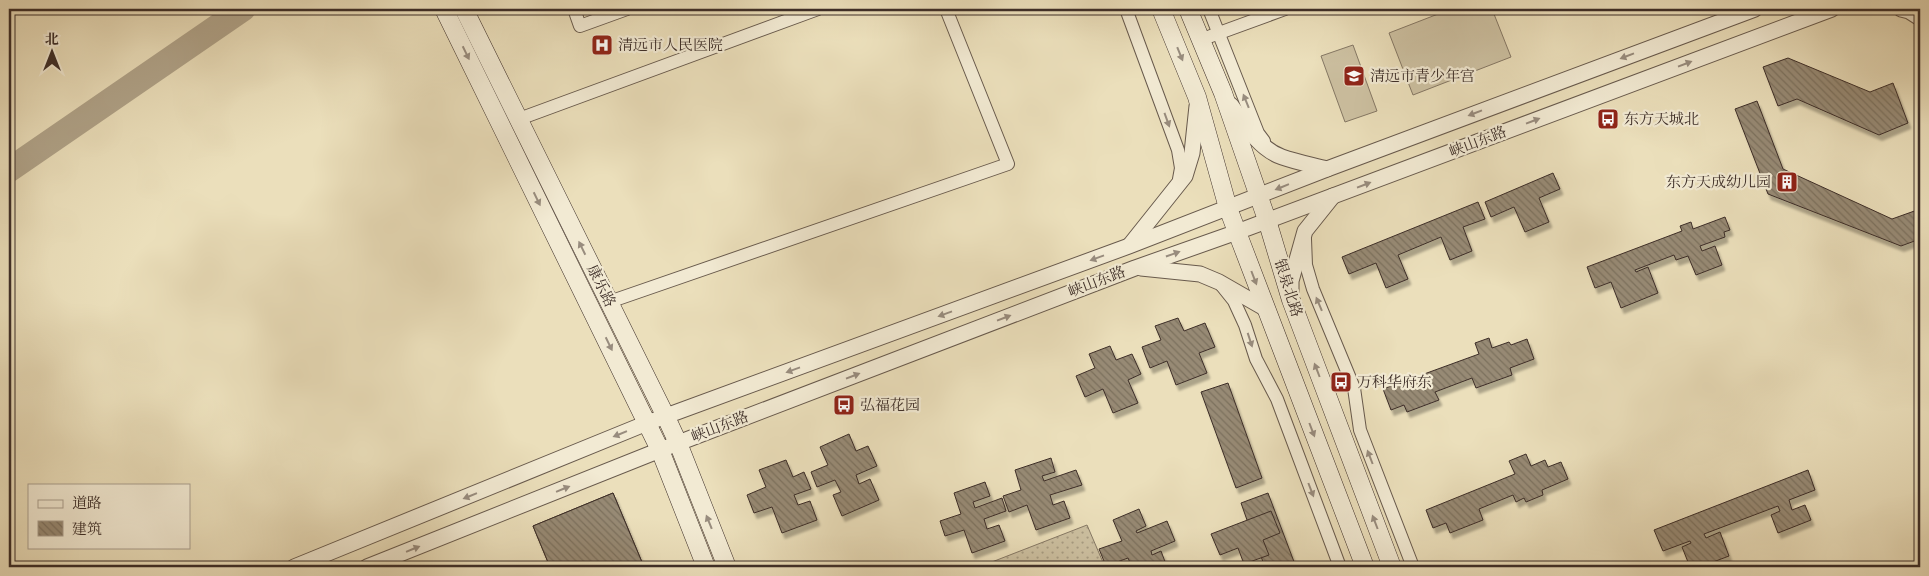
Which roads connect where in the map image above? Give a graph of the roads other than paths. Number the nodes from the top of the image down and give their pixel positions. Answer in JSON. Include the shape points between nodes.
{"nodes":[{"id":1,"x":444,"y":9,"type":"edge"},
{"id":2,"x":464,"y":9,"type":"edge"},
{"id":3,"x":574,"y":9,"type":"edge"},
{"id":4,"x":627,"y":9,"type":"edge"},
{"id":5,"x":818,"y":9,"type":"edge"},
{"id":6,"x":946,"y":9,"type":"edge"},
{"id":7,"x":1126,"y":9,"type":"edge"},
{"id":8,"x":1161,"y":9,"type":"edge"},
{"id":9,"x":1188,"y":9,"type":"edge"},
{"id":10,"x":1209,"y":9,"type":"edge"},
{"id":11,"x":1285,"y":9,"type":"edge"},
{"id":12,"x":1755,"y":9,"type":"edge"},
{"id":13,"x":1832,"y":9,"type":"edge"},
{"id":14,"x":1901,"y":9,"type":"edge"},
{"id":15,"x":1920,"y":18,"type":"edge"},
{"id":16,"x":1219,"y":34,"type":"junction"},
{"id":17,"x":1200,"y":40,"type":"junction"},
{"id":18,"x":1223,"y":93,"type":"junction"},
{"id":19,"x":1197,"y":97,"type":"junction"},
{"id":20,"x":519,"y":119,"type":"junction"},
{"id":21,"x":1280,"y":156,"type":"junction"},
{"id":22,"x":1327,"y":169,"type":"junction"},
{"id":23,"x":1175,"y":190,"type":"junction"},
{"id":24,"x":1258,"y":196,"type":"junction"},
{"id":25,"x":1333,"y":196,"type":"junction"},
{"id":26,"x":1228,"y":208,"type":"junction"},
{"id":27,"x":1267,"y":220,"type":"junction"},
{"id":28,"x":1305,"y":231,"type":"junction"},
{"id":29,"x":1237,"y":232,"type":"junction"},
{"id":30,"x":1129,"y":246,"type":"junction"},
{"id":31,"x":1135,"y":268,"type":"junction"},
{"id":32,"x":1219,"y":282,"type":"junction"},
{"id":33,"x":1291,"y":300,"type":"junction"},
{"id":34,"x":609,"y":302,"type":"junction"},
{"id":35,"x":1266,"y":309,"type":"junction"},
{"id":36,"x":666,"y":417,"type":"junction"},
{"id":37,"x":647,"y":423,"type":"junction"},
{"id":38,"x":678,"y":443,"type":"junction"},
{"id":39,"x":660,"y":450,"type":"junction"},
{"id":40,"x":294,"y":567,"type":"edge"},
{"id":41,"x":367,"y":567,"type":"edge"},
{"id":42,"x":706,"y":567,"type":"edge"},
{"id":43,"x":727,"y":567,"type":"edge"},
{"id":44,"x":1340,"y":567,"type":"edge"},
{"id":45,"x":1365,"y":567,"type":"edge"},
{"id":46,"x":1392,"y":567,"type":"edge"},
{"id":47,"x":1413,"y":567,"type":"edge"}],
"edges":[{"from":1,"to":37,"type":"main road","name":"康乐路","one_way":true},
{"from":2,"to":20,"type":"main road","name":"康乐路"},
{"from":3,"to":4,"type":"street","via":[[580,26]]},
{"from":5,"to":20,"type":"street"},
{"from":6,"to":34,"type":"street","via":[[1008,164]]},
{"from":7,"to":23,"type":"street","one_way":true,"via":[[1180,158],[1181,168]]},
{"from":8,"to":19,"type":"main road","name":"银泉北路","one_way":true},
{"from":9,"to":17,"type":"main road","name":"银泉北路"},
{"from":10,"to":16,"type":"street"},
{"from":11,"to":16,"type":"street"},
{"from":12,"to":22,"type":"street","name":"峡山东路","one_way":true},
{"from":25,"to":13,"type":"street","name":"峡山东路","one_way":true},
{"from":14,"to":15,"type":"street"},
{"from":16,"to":17,"type":"street"},
{"from":21,"to":16,"type":"street","one_way":true,"via":[[1258,133]]},
{"from":17,"to":18,"type":"main road","name":"银泉北路"},
{"from":18,"to":21,"type":"street","via":[[1259,142]]},
{"from":18,"to":24,"type":"main road","name":"银泉北路"},
{"from":19,"to":23,"type":"street","via":[[1192,153],[1185,176]]},
{"from":19,"to":26,"type":"main road","name":"银泉北路"},
{"from":34,"to":20,"type":"main road","name":"康乐路","one_way":true},
{"from":21,"to":22,"type":"street"},
{"from":22,"to":24,"type":"street","name":"峡山东路","one_way":true},
{"from":23,"to":30,"type":"street"},
{"from":24,"to":26,"type":"street","name":"峡山东路"},
{"from":24,"to":27,"type":"main road","name":"银泉北路"},
{"from":25,"to":27,"type":"street","name":"峡山东路"},
{"from":25,"to":28,"type":"street"},
{"from":26,"to":29,"type":"main road","name":"银泉北路"},
{"from":26,"to":30,"type":"street","name":"峡山东路"},
{"from":27,"to":29,"type":"street","name":"峡山东路"},
{"from":27,"to":33,"type":"main road","name":"银泉北路"},
{"from":28,"to":33,"type":"street","via":[[1291,281]]},
{"from":47,"to":28,"type":"street","name":"银泉北路","one_way":true,"via":[[1360,430],[1354,388],[1313,289],[1306,265]]},
{"from":31,"to":29,"type":"street","name":"峡山东路","one_way":true},
{"from":29,"to":35,"type":"main road","name":"银泉北路","one_way":true},
{"from":30,"to":36,"type":"street","name":"峡山东路","one_way":true},
{"from":31,"to":32,"type":"street","via":[[1200,274]]},
{"from":38,"to":31,"type":"street","name":"峡山东路","one_way":true},
{"from":32,"to":35,"type":"street"},
{"from":32,"to":44,"type":"street","one_way":true,"via":[[1234,301],[1256,358],[1277,399]]},
{"from":46,"to":33,"type":"main road","name":"银泉北路","one_way":true},
{"from":34,"to":36,"type":"main road","name":"康乐路"},
{"from":35,"to":45,"type":"main road","name":"银泉北路","one_way":true},
{"from":36,"to":37,"type":"street","name":"峡山东路"},
{"from":36,"to":38,"type":"main road","name":"康乐路"},
{"from":37,"to":39,"type":"main road","name":"康乐路"},
{"from":37,"to":40,"type":"street","name":"峡山东路","one_way":true},
{"from":38,"to":39,"type":"street","name":"峡山东路"},
{"from":43,"to":38,"type":"main road","name":"康乐路","one_way":true},
{"from":41,"to":39,"type":"street","name":"峡山东路","one_way":true},
{"from":39,"to":42,"type":"main road","name":"康乐路"}]}
